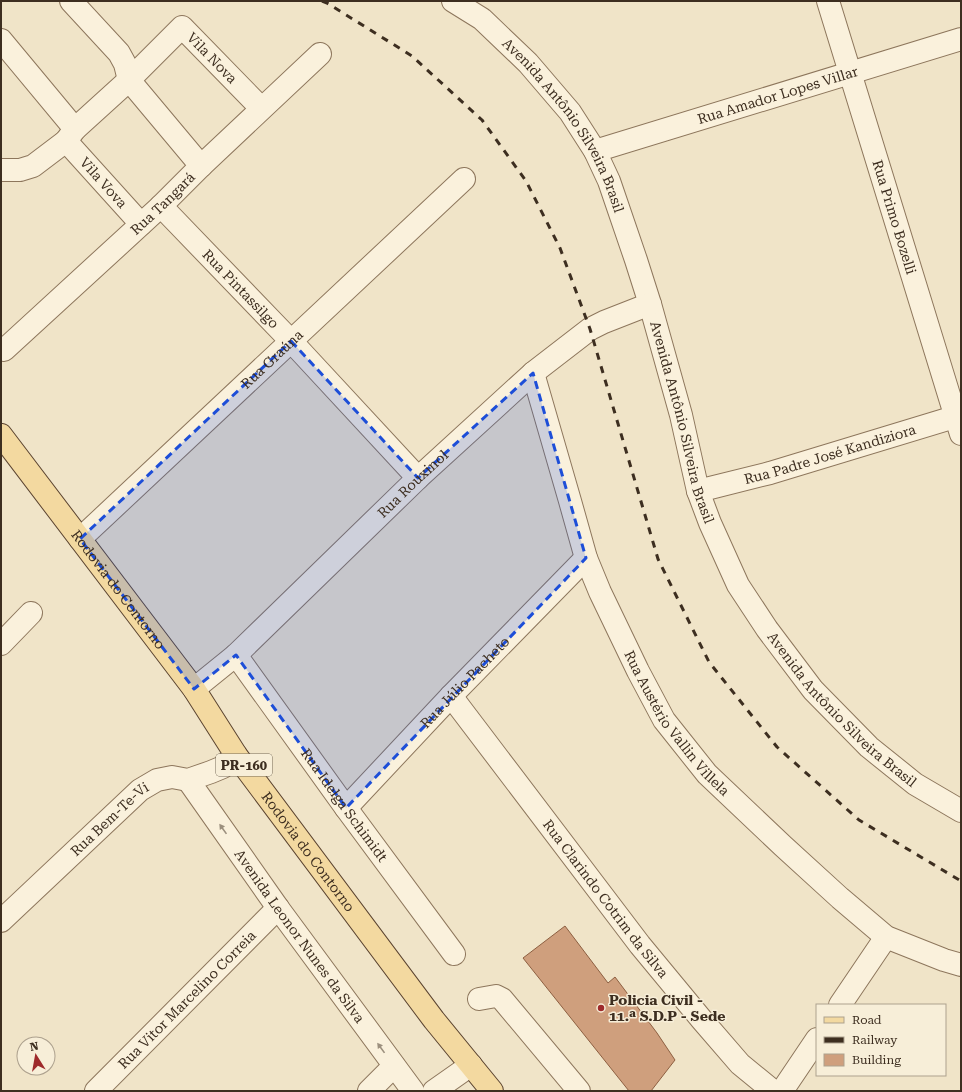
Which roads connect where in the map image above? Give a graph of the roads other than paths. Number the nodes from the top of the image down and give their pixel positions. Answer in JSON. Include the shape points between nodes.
{"nodes":[{"id":1,"x":71,"y":1,"type":"edge"},
{"id":2,"x":453,"y":1,"type":"edge"},
{"id":3,"x":828,"y":1,"type":"edge"},
{"id":4,"x":961,"y":39,"type":"edge"},
{"id":5,"x":1,"y":40,"type":"edge"},
{"id":6,"x":320,"y":54,"type":"dead end"},
{"id":7,"x":850,"y":73,"type":"junction"},
{"id":8,"x":129,"y":80,"type":"junction"},
{"id":9,"x":261,"y":108,"type":"junction"},
{"id":10,"x":71,"y":135,"type":"junction"},
{"id":11,"x":595,"y":151,"type":"junction"},
{"id":12,"x":201,"y":166,"type":"junction"},
{"id":13,"x":1,"y":170,"type":"edge"},
{"id":14,"x":464,"y":180,"type":"dead end"},
{"id":15,"x":161,"y":206,"type":"junction"},
{"id":16,"x":141,"y":224,"type":"junction"},
{"id":17,"x":650,"y":304,"type":"junction"},
{"id":18,"x":291,"y":341,"type":"junction"},
{"id":19,"x":4,"y":350,"type":"dead end"},
{"id":20,"x":532,"y":373,"type":"junction"},
{"id":21,"x":959,"y":422,"type":"edge"},
{"id":22,"x":1,"y":435,"type":"edge"},
{"id":23,"x":418,"y":478,"type":"junction"},
{"id":24,"x":698,"y":491,"type":"junction"},
{"id":25,"x":80,"y":539,"type":"junction"},
{"id":26,"x":586,"y":558,"type":"junction"},
{"id":27,"x":31,"y":613,"type":"dead end"},
{"id":28,"x":1,"y":644,"type":"edge"},
{"id":29,"x":236,"y":655,"type":"junction"},
{"id":30,"x":194,"y":689,"type":"junction"},
{"id":31,"x":451,"y":696,"type":"junction"},
{"id":32,"x":236,"y":755,"type":"junction"},
{"id":33,"x":188,"y":780,"type":"junction"},
{"id":34,"x":346,"y":808,"type":"junction"},
{"id":35,"x":961,"y":811,"type":"edge"},
{"id":36,"x":278,"y":908,"type":"junction"},
{"id":37,"x":1,"y":921,"type":"edge"},
{"id":38,"x":886,"y":937,"type":"junction"},
{"id":39,"x":454,"y":954,"type":"dead end"},
{"id":40,"x":961,"y":965,"type":"edge"},
{"id":41,"x":479,"y":999,"type":"dead end"},
{"id":42,"x":841,"y":1004,"type":"edge"},
{"id":43,"x":816,"y":1040,"type":"edge"},
{"id":44,"x":471,"y":1065,"type":"junction"},
{"id":45,"x":394,"y":1066,"type":"junction"},
{"id":46,"x":96,"y":1091,"type":"edge"},
{"id":47,"x":369,"y":1091,"type":"edge"},
{"id":48,"x":413,"y":1091,"type":"edge"},
{"id":49,"x":434,"y":1091,"type":"edge"},
{"id":50,"x":492,"y":1091,"type":"edge"},
{"id":51,"x":579,"y":1091,"type":"edge"},
{"id":52,"x":773,"y":1091,"type":"edge"},
{"id":53,"x":782,"y":1091,"type":"edge"}],
"edges":[{"from":1,"to":8,"type":"street","via":[[119,53]]},
{"from":2,"to":11,"type":"street","name":"Avenida Antônio Silveira Brasil","via":[[482,19],[528,63],[570,112]]},
{"from":3,"to":7,"type":"street","name":"Rua Primo Bozelli"},
{"from":4,"to":7,"type":"street","name":"Rua Amador Lopes Villar"},
{"from":5,"to":10,"type":"street"},
{"from":6,"to":9,"type":"street","name":"Rua Tangará"},
{"from":7,"to":11,"type":"street","name":"Rua Amador Lopes Villar"},
{"from":7,"to":21,"type":"street","name":"Rua Primo Bozelli"},
{"from":8,"to":9,"type":"street","name":"Vila Nova","via":[[182,27]]},
{"from":8,"to":10,"type":"street","name":"Vila Nova"},
{"from":8,"to":12,"type":"street"},
{"from":9,"to":12,"type":"street","name":"Rua Tangará"},
{"from":10,"to":13,"type":"street","name":"Vila Nova","via":[[33,166],[20,170]]},
{"from":10,"to":16,"type":"street","name":"Vila Vova"},
{"from":11,"to":17,"type":"street","name":"Avenida Antônio Silveira Brasil","via":[[609,181]]},
{"from":12,"to":15,"type":"street","name":"Rua Tangará"},
{"from":14,"to":18,"type":"street","name":"Rua Graúna"},
{"from":15,"to":16,"type":"street","name":"Rua Tangará"},
{"from":15,"to":18,"type":"street","name":"Rua Pintassilgo"},
{"from":16,"to":19,"type":"street","name":"Rua Tangará"},
{"from":17,"to":20,"type":"street","name":"Rua Rouxinol","via":[[590,329]]},
{"from":17,"to":24,"type":"street","name":"Avenida Antônio Silveira Brasil","via":[[681,415]]},
{"from":18,"to":23,"type":"street","name":"Rua Pintassilgo"},
{"from":18,"to":25,"type":"street","name":"Rua Graúna"},
{"from":20,"to":23,"type":"street","name":"Rua Rouxinol"},
{"from":20,"to":26,"type":"street","name":"Rua Austério Vallin Villela"},
{"from":21,"to":24,"type":"street","name":"Rua Padre José Kandiziora"},
{"from":22,"to":25,"type":"main road","name":"Rodovia do Contorno","number":"PR-160"},
{"from":23,"to":29,"type":"street","name":"Rua Rouxinol"},
{"from":24,"to":35,"type":"street","name":"Avenida Antônio Silveira Brasil","via":[[738,585],[813,690],[869,747],[915,784]]},
{"from":25,"to":30,"type":"main road","name":"Rodovia do Contorno","number":"PR-160"},
{"from":26,"to":31,"type":"street","name":"Rua Júlio Pacheto"},
{"from":26,"to":38,"type":"street","name":"Rua Austério Vallin Villela","via":[[638,672],[664,720],[707,774],[794,857]]},
{"from":27,"to":28,"type":"street"},
{"from":29,"to":30,"type":"street","name":"Rua Rouxinol"},
{"from":29,"to":34,"type":"street","name":"Rua Idelga Schimidt"},
{"from":30,"to":32,"type":"main road","name":"Rodovia do Contorno","number":"PR-160"},
{"from":31,"to":34,"type":"street","name":"Rua Júlio Pacheto"},
{"from":31,"to":52,"type":"street","name":"Rua Clarindo Cotrim da Silva","via":[[640,945],[740,1064]]},
{"from":32,"to":33,"type":"street","name":"Rua Bem-Te-Vi","via":[[223,767]]},
{"from":32,"to":44,"type":"main road","name":"Rodovia do Contorno","number":"PR-160","via":[[434,1020]]},
{"from":36,"to":33,"type":"street","name":"Avenida Leonor Nunes da Silva","one_way":true},
{"from":33,"to":37,"type":"street","name":"Rua Bem-Te-Vi","via":[[172,777],[157,780],[140,790]]},
{"from":34,"to":39,"type":"street","name":"Rua Idelga Schimidt"},
{"from":45,"to":36,"type":"street","name":"Avenida Leonor Nunes da Silva","one_way":true},
{"from":36,"to":46,"type":"street","name":"Rua Vitor Marcelino Correia"},
{"from":38,"to":40,"type":"street","name":"Rua Austério Vallin Villela"},
{"from":38,"to":42,"type":"street"},
{"from":41,"to":51,"type":"street","via":[[496,996],[502,999]]},
{"from":43,"to":53,"type":"street"},
{"from":44,"to":49,"type":"street"},
{"from":44,"to":50,"type":"main road","name":"Rodovia do Contorno","number":"PR-160"},
{"from":45,"to":47,"type":"street"},
{"from":45,"to":48,"type":"street","name":"Avenida Leonor Nunes da Silva"}]}
